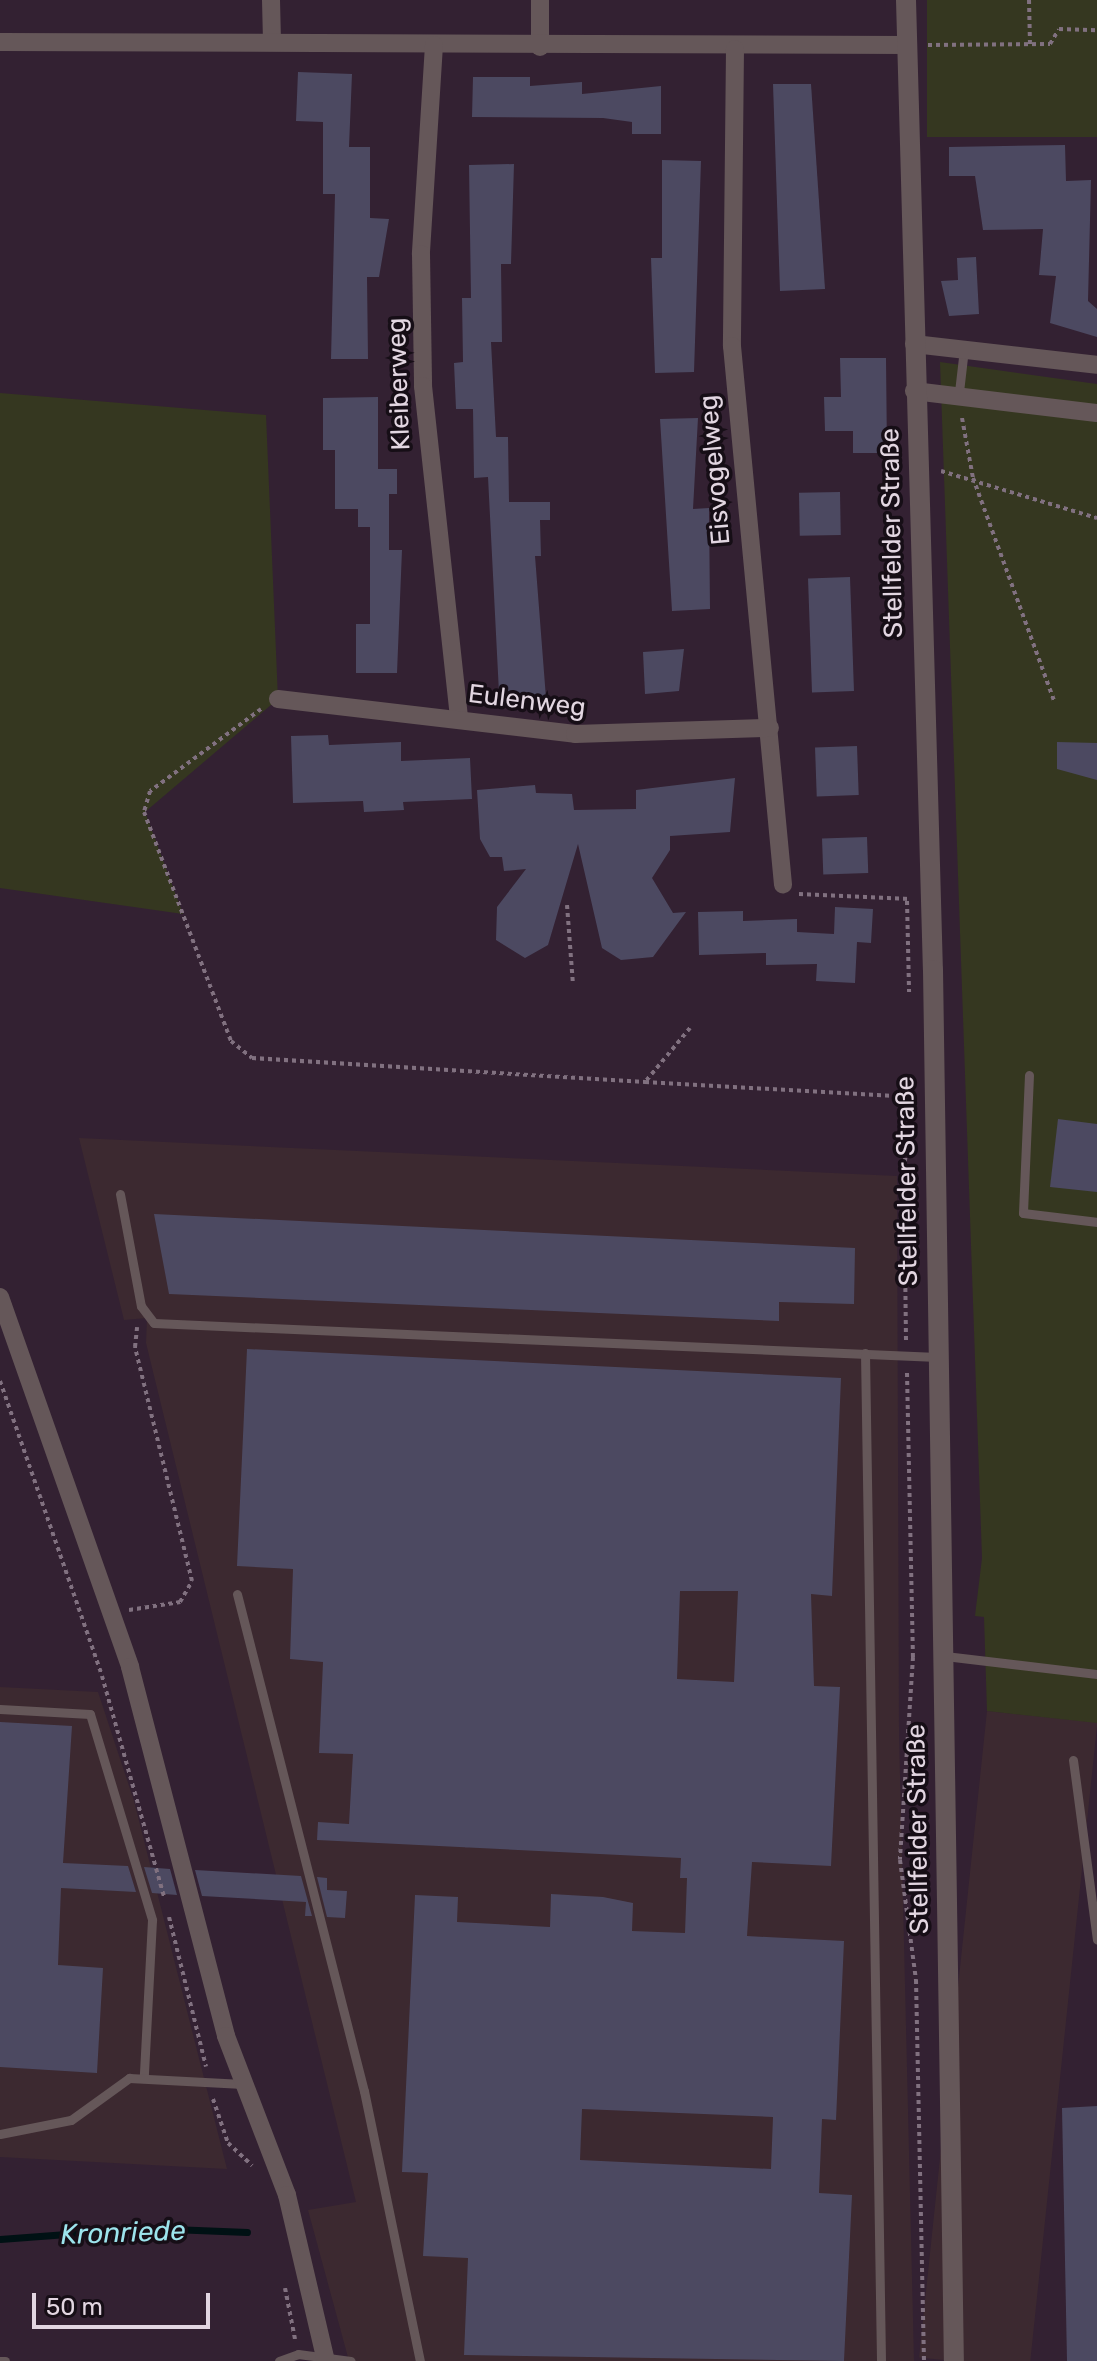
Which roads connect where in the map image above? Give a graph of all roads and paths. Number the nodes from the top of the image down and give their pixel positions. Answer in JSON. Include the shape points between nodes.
{"nodes":[{"id":1,"x":271,"y":0,"type":"edge"},
{"id":2,"x":540,"y":0,"type":"edge"},
{"id":3,"x":906,"y":0,"type":"edge"},
{"id":4,"x":1029,"y":0,"type":"edge"},
{"id":5,"x":1097,"y":30,"type":"edge"},
{"id":6,"x":0,"y":42,"type":"edge"},
{"id":7,"x":272,"y":42,"type":"junction"},
{"id":8,"x":1030,"y":44,"type":"junction"},
{"id":9,"x":434,"y":45,"type":"junction"},
{"id":10,"x":908,"y":45,"type":"junction"},
{"id":11,"x":540,"y":47,"type":"junction"},
{"id":12,"x":735,"y":49,"type":"junction"},
{"id":13,"x":914,"y":344,"type":"junction"},
{"id":14,"x":964,"y":349,"type":"junction"},
{"id":15,"x":1097,"y":365,"type":"edge"},
{"id":16,"x":914,"y":391,"type":"junction"},
{"id":17,"x":959,"y":392,"type":"junction"},
{"id":18,"x":1097,"y":413,"type":"edge"},
{"id":19,"x":915,"y":465,"type":"junction"},
{"id":20,"x":973,"y":478,"type":"junction"},
{"id":21,"x":1097,"y":518,"type":"edge"},
{"id":22,"x":278,"y":699,"type":"joint"},
{"id":23,"x":1054,"y":701,"type":"dead end"},
{"id":24,"x":459,"y":719,"type":"junction"},
{"id":25,"x":770,"y":728,"type":"junction"},
{"id":26,"x":783,"y":885,"type":"joint"},
{"id":27,"x":907,"y":899,"type":"junction"},
{"id":28,"x":928,"y":899,"type":"junction"},
{"id":29,"x":567,"y":905,"type":"dead end"},
{"id":30,"x":573,"y":984,"type":"dead end"},
{"id":31,"x":909,"y":997,"type":"dead end"},
{"id":32,"x":690,"y":1028,"type":"dead end"},
{"id":33,"x":1029,"y":1075,"type":"dead end"},
{"id":34,"x":645,"y":1082,"type":"junction"},
{"id":35,"x":911,"y":1082,"type":"dead end"},
{"id":36,"x":921,"y":1097,"type":"junction"},
{"id":37,"x":120,"y":1194,"type":"dead end"},
{"id":38,"x":1097,"y":1222,"type":"edge"},
{"id":39,"x":0,"y":1297,"type":"edge"},
{"id":40,"x":147,"y":1317,"type":"junction"},
{"id":41,"x":865,"y":1353,"type":"junction"},
{"id":42,"x":906,"y":1356,"type":"junction"},
{"id":43,"x":937,"y":1357,"type":"junction"},
{"id":44,"x":0,"y":1381,"type":"edge"},
{"id":45,"x":237,"y":1594,"type":"dead end"},
{"id":46,"x":113,"y":1614,"type":"junction"},
{"id":47,"x":84,"y":1623,"type":"dead end"},
{"id":48,"x":941,"y":1656,"type":"junction"},
{"id":49,"x":1097,"y":1674,"type":"edge"},
{"id":50,"x":0,"y":1709,"type":"edge"},
{"id":51,"x":1073,"y":1760,"type":"dead end"},
{"id":52,"x":1097,"y":1939,"type":"edge"},
{"id":53,"x":144,"y":2075,"type":"junction"},
{"id":54,"x":243,"y":2084,"type":"junction"},
{"id":55,"x":0,"y":2134,"type":"edge"},
{"id":56,"x":279,"y":2361,"type":"edge"},
{"id":57,"x":326,"y":2361,"type":"edge"},
{"id":58,"x":351,"y":2361,"type":"edge"},
{"id":59,"x":420,"y":2361,"type":"edge"},
{"id":60,"x":881,"y":2361,"type":"edge"},
{"id":61,"x":924,"y":2361,"type":"edge"},
{"id":62,"x":954,"y":2361,"type":"edge"}],
"edges":[{"from":1,"to":7,"type":"street"},
{"from":2,"to":11,"type":"street"},
{"from":3,"to":10,"type":"street","name":"Stellfelder Straße"},
{"from":4,"to":8,"type":"path"},
{"from":5,"to":8,"type":"path","via":[[1059,29],[1050,44]]},
{"from":6,"to":7,"type":"street"},
{"from":7,"to":9,"type":"street"},
{"from":8,"to":10,"type":"path"},
{"from":9,"to":11,"type":"street"},
{"from":9,"to":24,"type":"street","name":"Kleiberweg","via":[[422,222],[423,386]]},
{"from":10,"to":12,"type":"street"},
{"from":10,"to":13,"type":"street","name":"Stellfelder Straße"},
{"from":11,"to":12,"type":"street"},
{"from":12,"to":25,"type":"street","name":"Eisvogelweg","via":[[732,346],[743,519]]},
{"from":13,"to":14,"type":"street"},
{"from":13,"to":16,"type":"street","name":"Stellfelder Straße"},
{"from":14,"to":15,"type":"street"},
{"from":14,"to":17,"type":"lane"},
{"from":16,"to":17,"type":"street"},
{"from":16,"to":19,"type":"street","name":"Stellfelder Straße"},
{"from":17,"to":18,"type":"street"},
{"from":17,"to":20,"type":"path"},
{"from":19,"to":20,"type":"path"},
{"from":19,"to":28,"type":"street","name":"Stellfelder Straße"},
{"from":20,"to":21,"type":"path"},
{"from":20,"to":23,"type":"path"},
{"from":22,"to":24,"type":"street","name":"Eulenweg"},
{"from":22,"to":34,"type":"path","via":[[150,791],[144,812],[231,1041],[252,1058]]},
{"from":24,"to":25,"type":"street","name":"Eulenweg","via":[[642,737]]},
{"from":25,"to":26,"type":"street","name":"Eisvogelweg"},
{"from":26,"to":27,"type":"path","via":[[792,894]]},
{"from":27,"to":28,"type":"path"},
{"from":27,"to":31,"type":"path"},
{"from":28,"to":36,"type":"street","name":"Stellfelder Straße"},
{"from":29,"to":30,"type":"path"},
{"from":32,"to":34,"type":"path"},
{"from":33,"to":38,"type":"lane","via":[[1023,1213]]},
{"from":34,"to":36,"type":"path"},
{"from":35,"to":36,"type":"path"},
{"from":36,"to":42,"type":"path","via":[[904,1170]]},
{"from":36,"to":43,"type":"street","name":"Stellfelder Straße"},
{"from":37,"to":40,"type":"lane"},
{"from":39,"to":46,"type":"street"},
{"from":40,"to":41,"type":"lane","via":[[154,1323]]},
{"from":40,"to":46,"type":"path","via":[[137,1325],[135,1347],[192,1581],[180,1602]]},
{"from":41,"to":42,"type":"lane"},
{"from":41,"to":60,"type":"lane"},
{"from":42,"to":43,"type":"lane"},
{"from":42,"to":61,"type":"path","via":[[913,1657],[900,1860],[916,1980]]},
{"from":43,"to":48,"type":"street","name":"Stellfelder Straße"},
{"from":44,"to":47,"type":"path"},
{"from":45,"to":59,"type":"lane","via":[[364,2091]]},
{"from":46,"to":54,"type":"street"},
{"from":48,"to":49,"type":"lane"},
{"from":48,"to":62,"type":"street","name":"Stellfelder Straße"},
{"from":50,"to":53,"type":"lane","via":[[90,1714],[152,1920]]},
{"from":51,"to":52,"type":"lane"},
{"from":53,"to":54,"type":"lane"},
{"from":53,"to":55,"type":"lane","via":[[105,2090],[71,2120]]},
{"from":54,"to":57,"type":"street","via":[[287,2195]]},
{"from":56,"to":57,"type":"lane","via":[[298,2354]]},
{"from":57,"to":58,"type":"lane"}]}
